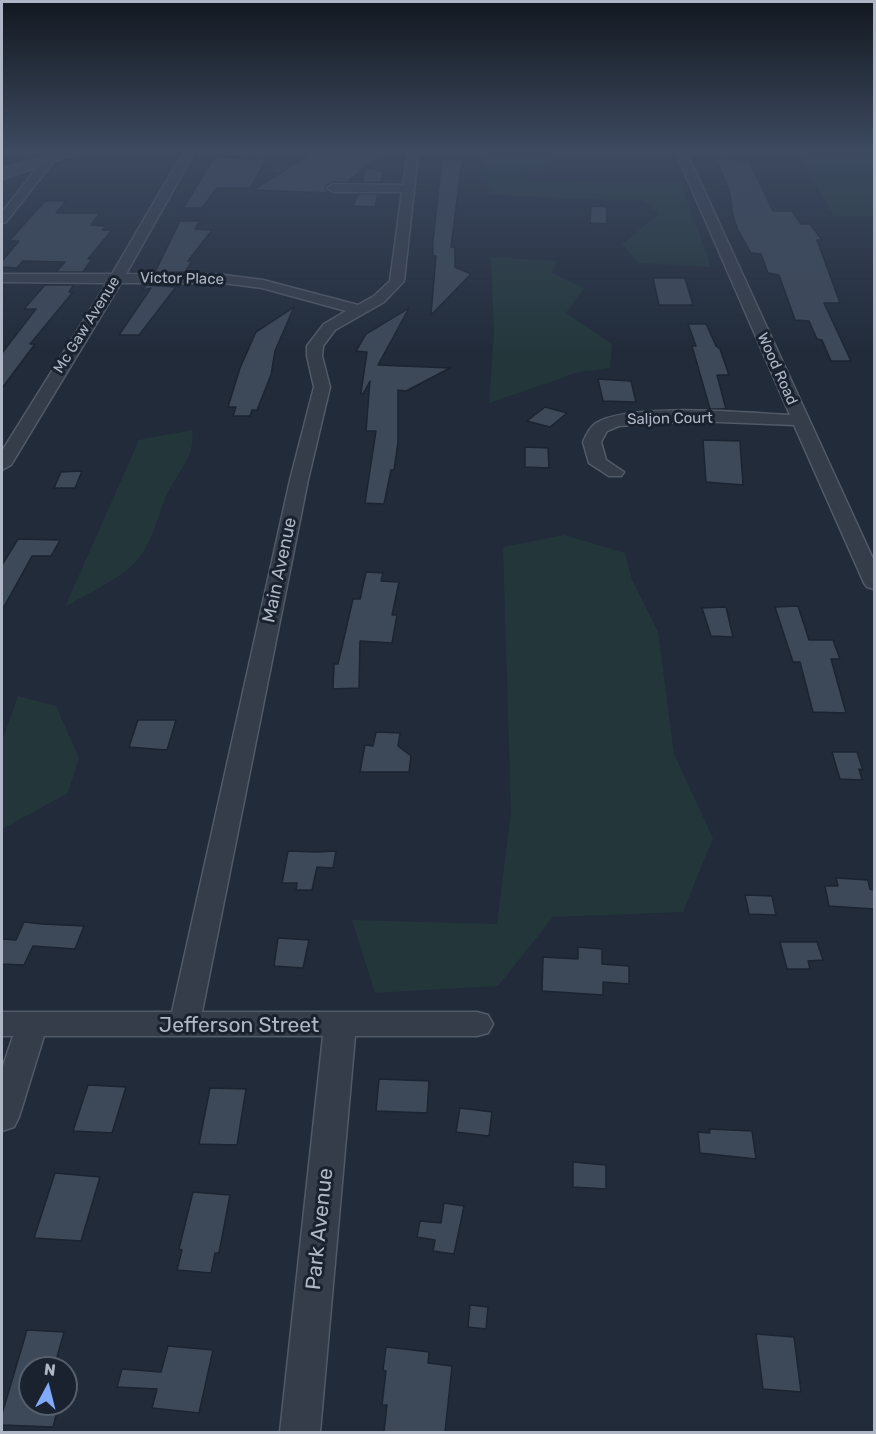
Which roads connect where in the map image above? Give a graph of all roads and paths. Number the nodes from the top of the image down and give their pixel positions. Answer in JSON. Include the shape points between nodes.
{"nodes":[{"id":1,"x":150,"y":220,"type":"edge"},
{"id":2,"x":406,"y":220,"type":"edge"},
{"id":3,"x":711,"y":220,"type":"edge"},
{"id":4,"x":2,"y":278,"type":"edge"},
{"id":5,"x":117,"y":278,"type":"junction"},
{"id":6,"x":360,"y":310,"type":"junction"},
{"id":7,"x":800,"y":420,"type":"junction"},
{"id":8,"x":9,"y":441,"type":"edge"},
{"id":9,"x":2,"y":465,"type":"edge"},
{"id":10,"x":615,"y":472,"type":"dead end"},
{"id":11,"x":874,"y":583,"type":"edge"},
{"id":12,"x":16,"y":1024,"type":"edge"},
{"id":13,"x":477,"y":1024,"type":"dead end"},
{"id":14,"x":184,"y":1026,"type":"junction"},
{"id":15,"x":340,"y":1026,"type":"junction"},
{"id":16,"x":2,"y":1117,"type":"edge"},
{"id":17,"x":300,"y":1432,"type":"edge"}],
"edges":[{"from":1,"to":5,"type":"street","name":"Mc Gaw Avenue"},
{"from":2,"to":6,"type":"street","name":"Main Avenue","via":[[397,281],[383,298]]},
{"from":3,"to":7,"type":"street","name":"Wood Road"},
{"from":4,"to":5,"type":"street","name":"Victor Place"},
{"from":5,"to":6,"type":"street","name":"Victor Place","via":[[244,281]]},
{"from":5,"to":8,"type":"street","name":"Mc Gaw Avenue"},
{"from":6,"to":14,"type":"street","name":"Main Avenue","via":[[315,343],[322,387]]},
{"from":7,"to":10,"type":"street","name":"Saljon Court","via":[[638,418],[608,423],[599,428],[592,442],[598,463]]},
{"from":7,"to":11,"type":"street","name":"Wood Road"},
{"from":8,"to":9,"type":"street","name":"Mc Gaw Avenue"},
{"from":12,"to":14,"type":"street","name":"Jefferson Street"},
{"from":12,"to":16,"type":"street"},
{"from":13,"to":15,"type":"street","name":"Jefferson Street"},
{"from":14,"to":15,"type":"street","name":"Jefferson Street"},
{"from":15,"to":17,"type":"street","name":"Park Avenue"}]}
